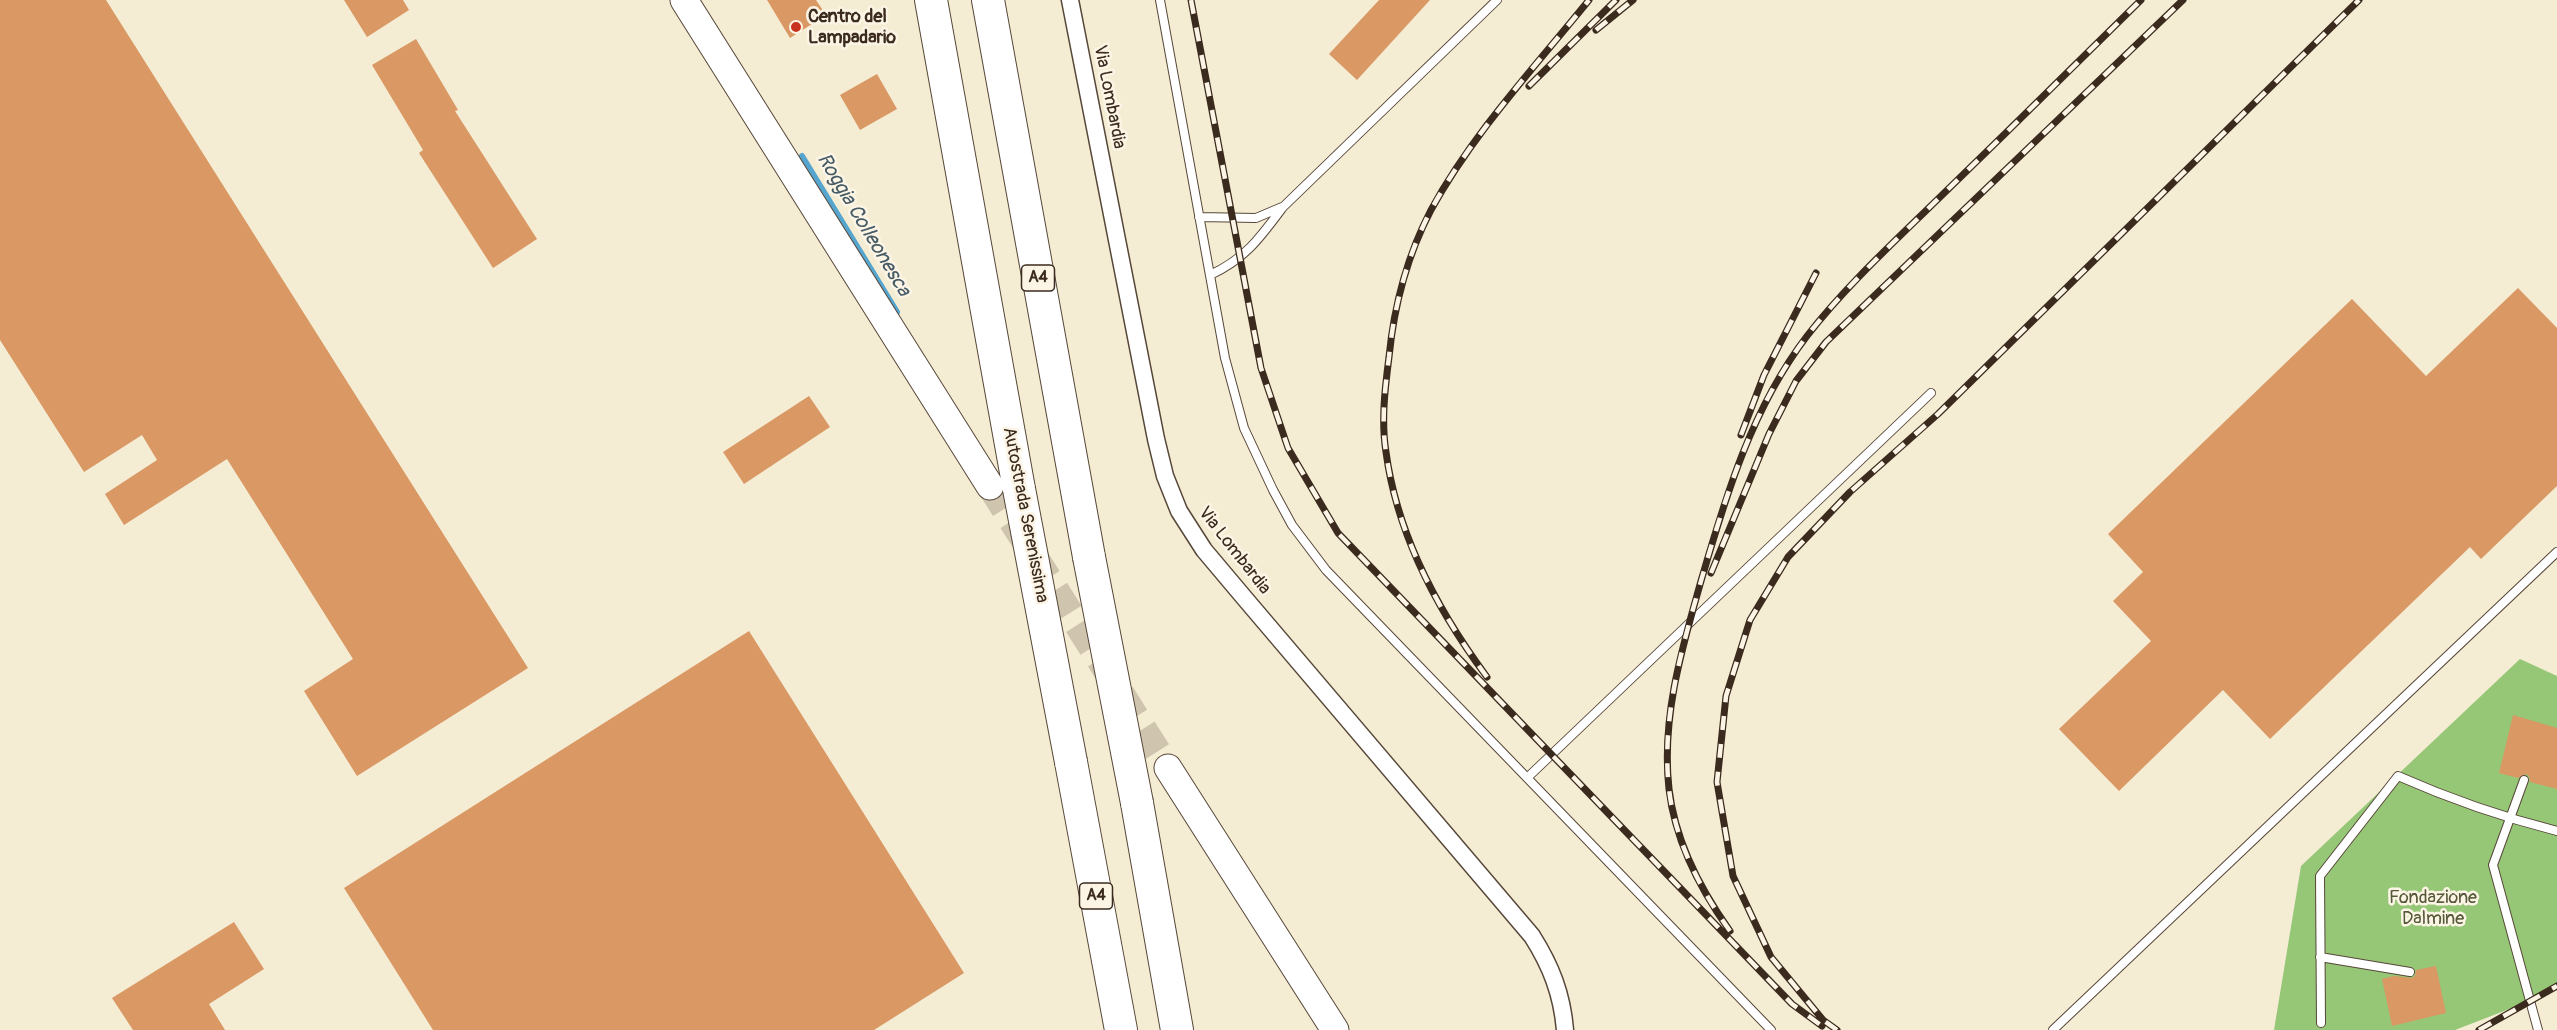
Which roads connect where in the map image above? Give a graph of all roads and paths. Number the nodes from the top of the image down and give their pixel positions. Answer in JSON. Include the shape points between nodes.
{"nodes":[{"id":1,"x":684,"y":0,"type":"edge"},
{"id":2,"x":931,"y":0,"type":"edge"},
{"id":3,"x":988,"y":0,"type":"edge"},
{"id":4,"x":1070,"y":0,"type":"edge"},
{"id":5,"x":1160,"y":0,"type":"edge"},
{"id":6,"x":1497,"y":0,"type":"edge"},
{"id":7,"x":1283,"y":207,"type":"junction"},
{"id":8,"x":1199,"y":217,"type":"junction"},
{"id":9,"x":1210,"y":275,"type":"junction"},
{"id":10,"x":1931,"y":393,"type":"dead end"},
{"id":11,"x":1005,"y":488,"type":"junction"},
{"id":12,"x":2557,"y":552,"type":"edge"},
{"id":13,"x":1168,"y":768,"type":"tunnel mouth"},
{"id":14,"x":1528,"y":777,"type":"junction"},
{"id":15,"x":2524,"y":780,"type":"dead end"},
{"id":16,"x":2510,"y":819,"type":"junction"},
{"id":17,"x":2557,"y":831,"type":"edge"},
{"id":18,"x":2320,"y":957,"type":"junction"},
{"id":19,"x":2410,"y":972,"type":"dead end"},
{"id":20,"x":2321,"y":1023,"type":"dead end"},
{"id":21,"x":1121,"y":1030,"type":"edge"},
{"id":22,"x":1177,"y":1030,"type":"edge"},
{"id":23,"x":1335,"y":1030,"type":"edge"},
{"id":24,"x":1565,"y":1030,"type":"edge"},
{"id":25,"x":1771,"y":1030,"type":"edge"},
{"id":26,"x":2053,"y":1030,"type":"edge"},
{"id":27,"x":2538,"y":1030,"type":"edge"}],
"edges":[{"from":1,"to":11,"type":"main road"},
{"from":2,"to":11,"type":"highway","name":"Autostrada Serenissima","number":"A4"},
{"from":3,"to":22,"type":"highway","number":"A4","bridge":true},
{"from":4,"to":24,"type":"street","name":"Via Lombardia","via":[[1156,439],[1176,505],[1204,550],[1532,936],[1554,975]]},
{"from":5,"to":8,"type":"lane"},
{"from":6,"to":7,"type":"lane"},
{"from":7,"to":8,"type":"lane","via":[[1256,218]]},
{"from":7,"to":9,"type":"lane","via":[[1257,243],[1231,265]]},
{"from":8,"to":9,"type":"lane"},
{"from":9,"to":14,"type":"lane","via":[[1244,428],[1292,525],[1326,570]]},
{"from":10,"to":14,"type":"lane"},
{"from":11,"to":21,"type":"highway","name":"Autostrada Serenissima","number":"A4","bridge":true,"via":[[1071,762]]},
{"from":12,"to":26,"type":"lane"},
{"from":13,"to":23,"type":"main road"},
{"from":14,"to":25,"type":"lane"},
{"from":15,"to":16,"type":"lane"},
{"from":16,"to":17,"type":"lane"},
{"from":16,"to":18,"type":"lane","via":[[2398,776],[2320,876]]},
{"from":16,"to":27,"type":"lane","via":[[2493,864]]},
{"from":18,"to":19,"type":"lane"},
{"from":18,"to":20,"type":"lane"}]}
